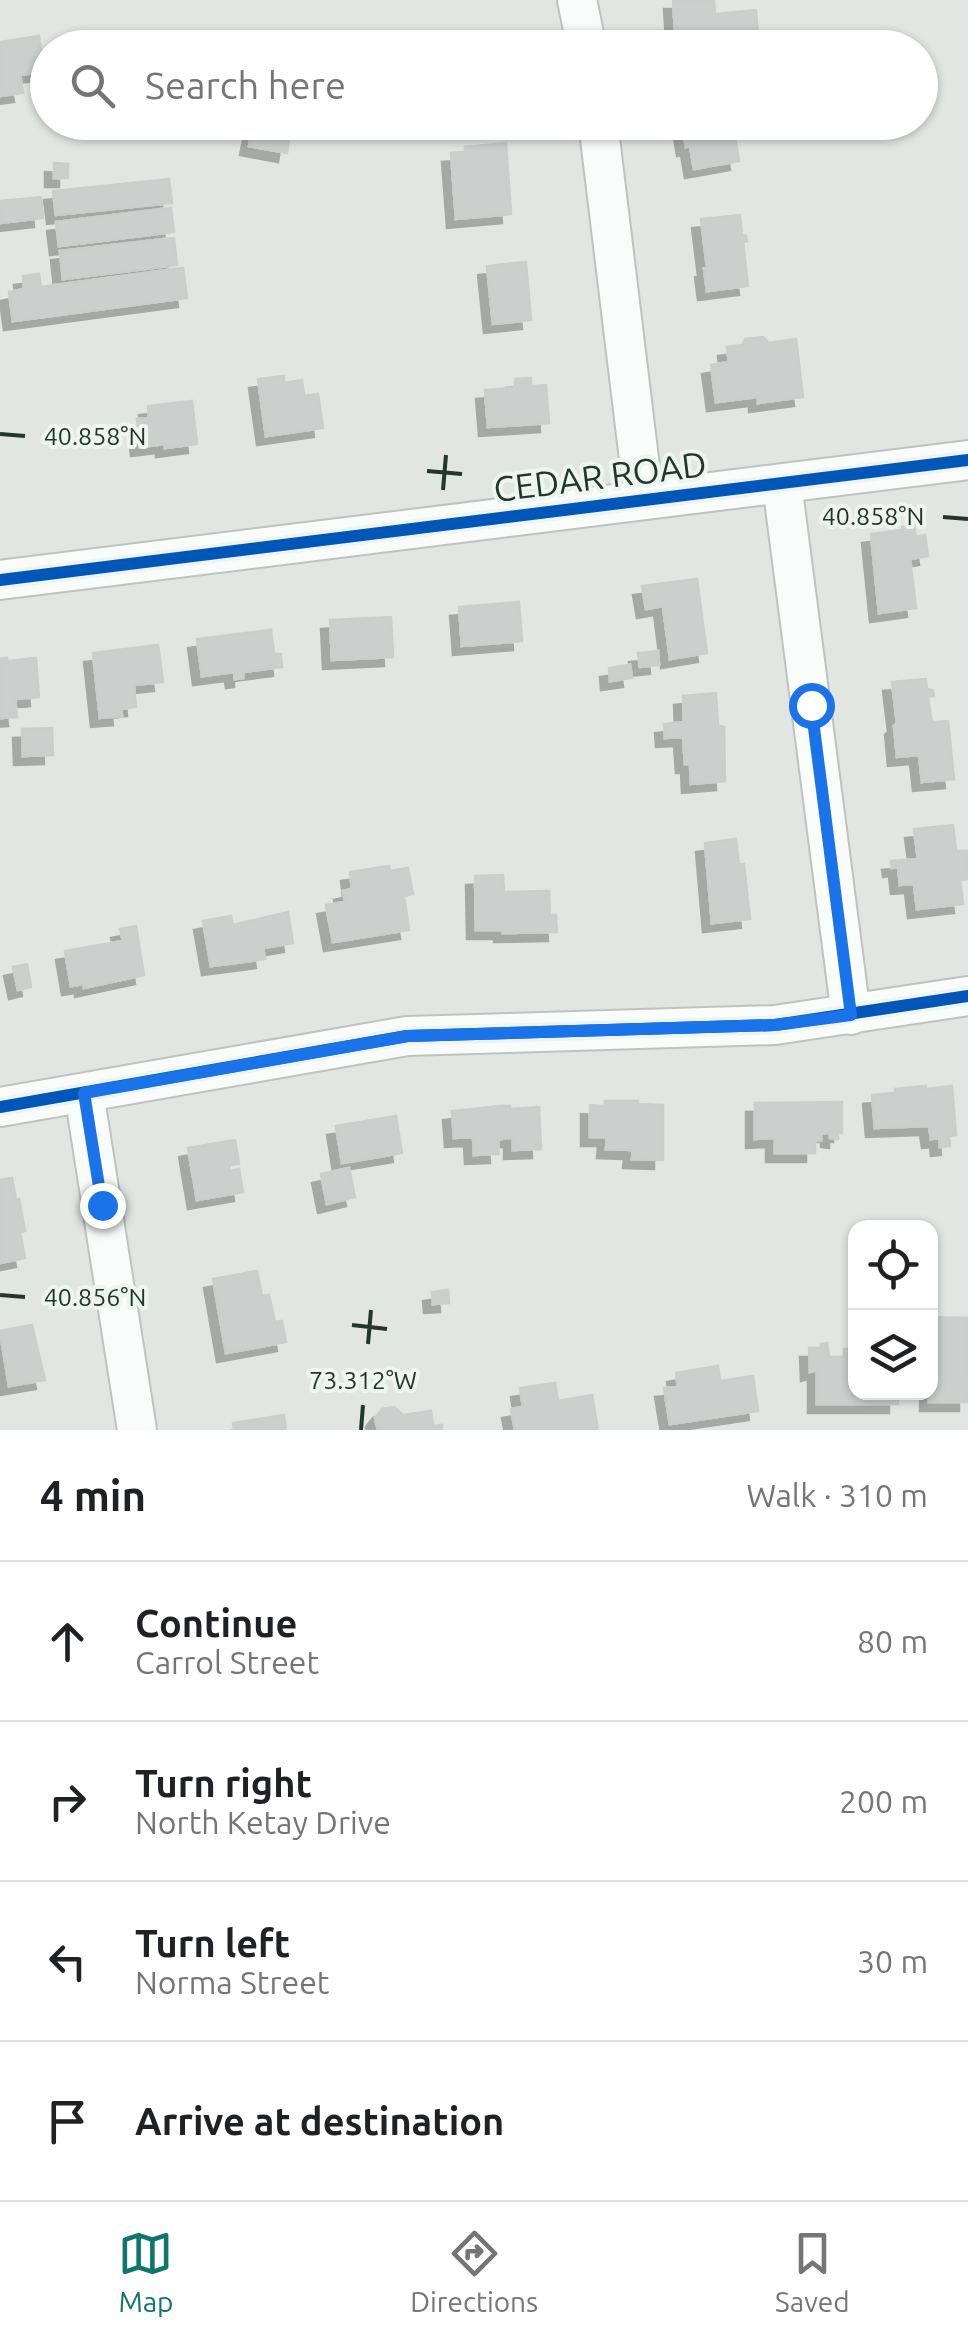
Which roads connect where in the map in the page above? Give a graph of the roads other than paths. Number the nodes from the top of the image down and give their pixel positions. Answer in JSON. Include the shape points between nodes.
{"nodes":[{"id":1,"x":577,"y":0,"type":"edge"},
{"id":2,"x":584,"y":30,"type":"edge"},
{"id":3,"x":600,"y":140,"type":"edge"},
{"id":4,"x":968,"y":460,"type":"edge"},
{"id":5,"x":782,"y":484,"type":"junction"},
{"id":6,"x":644,"y":500,"type":"junction"},
{"id":7,"x":0,"y":580,"type":"edge"},
{"id":8,"x":968,"y":996,"type":"edge"},
{"id":9,"x":851,"y":1015,"type":"junction"},
{"id":10,"x":84,"y":1093,"type":"junction"},
{"id":11,"x":0,"y":1107,"type":"edge"},
{"id":12,"x":137,"y":1430,"type":"edge"}],
"edges":[{"from":1,"to":2,"type":"street"},
{"from":3,"to":6,"type":"street"},
{"from":4,"to":5,"type":"street","name":"CEDAR ROAD"},
{"from":5,"to":6,"type":"street","name":"CEDAR ROAD"},
{"from":5,"to":9,"type":"street"},
{"from":6,"to":7,"type":"street","name":"CEDAR ROAD"},
{"from":8,"to":9,"type":"street"},
{"from":9,"to":10,"type":"street","via":[[775,1025],[408,1036]]},
{"from":10,"to":11,"type":"street"},
{"from":10,"to":12,"type":"street"}]}
